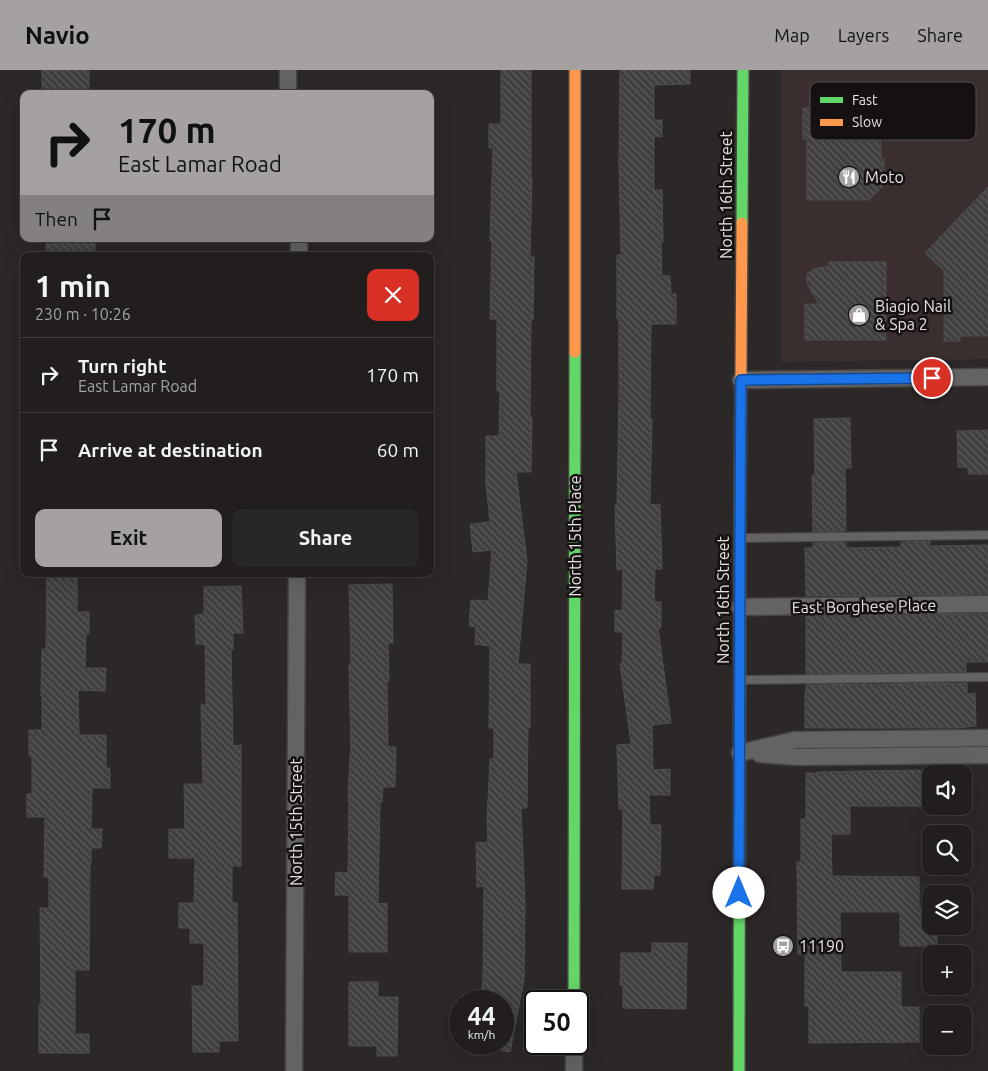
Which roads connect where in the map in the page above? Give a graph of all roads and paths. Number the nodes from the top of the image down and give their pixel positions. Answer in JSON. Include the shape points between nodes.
{"nodes":[{"id":1,"x":288,"y":70,"type":"edge"},
{"id":2,"x":575,"y":70,"type":"edge"},
{"id":3,"x":743,"y":70,"type":"edge"},
{"id":4,"x":288,"y":90,"type":"edge"},
{"id":5,"x":988,"y":378,"type":"edge"},
{"id":6,"x":741,"y":380,"type":"junction"},
{"id":7,"x":988,"y":535,"type":"edge"},
{"id":8,"x":740,"y":538,"type":"junction"},
{"id":9,"x":297,"y":577,"type":"edge"},
{"id":10,"x":988,"y":604,"type":"edge"},
{"id":11,"x":740,"y":608,"type":"junction"},
{"id":12,"x":988,"y":677,"type":"edge"},
{"id":13,"x":740,"y":680,"type":"junction"},
{"id":14,"x":988,"y":738,"type":"edge"},
{"id":15,"x":740,"y":753,"type":"junction"},
{"id":16,"x":988,"y":755,"type":"edge"},
{"id":17,"x":574,"y":990,"type":"edge"},
{"id":18,"x":574,"y":1055,"type":"edge"},
{"id":19,"x":294,"y":1071,"type":"edge"},
{"id":20,"x":574,"y":1071,"type":"edge"},
{"id":21,"x":739,"y":1071,"type":"edge"}],
"edges":[{"from":1,"to":4,"type":"street"},
{"from":2,"to":17,"type":"main road","name":"North 15th Place"},
{"from":3,"to":6,"type":"main road","name":"North 16th Street"},
{"from":5,"to":6,"type":"street"},
{"from":6,"to":8,"type":"main road","name":"North 16th Street"},
{"from":7,"to":8,"type":"lane"},
{"from":8,"to":11,"type":"main road","name":"North 16th Street"},
{"from":9,"to":19,"type":"street","name":"North 15th Street"},
{"from":10,"to":11,"type":"street","name":"East Borghese Place"},
{"from":11,"to":13,"type":"main road","name":"North 16th Street"},
{"from":12,"to":13,"type":"lane"},
{"from":13,"to":15,"type":"main road","name":"North 16th Street"},
{"from":14,"to":15,"type":"street","via":[[795,740]]},
{"from":15,"to":16,"type":"street","via":[[798,757]]},
{"from":15,"to":21,"type":"main road","name":"North 16th Street"},
{"from":18,"to":20,"type":"street"}]}
